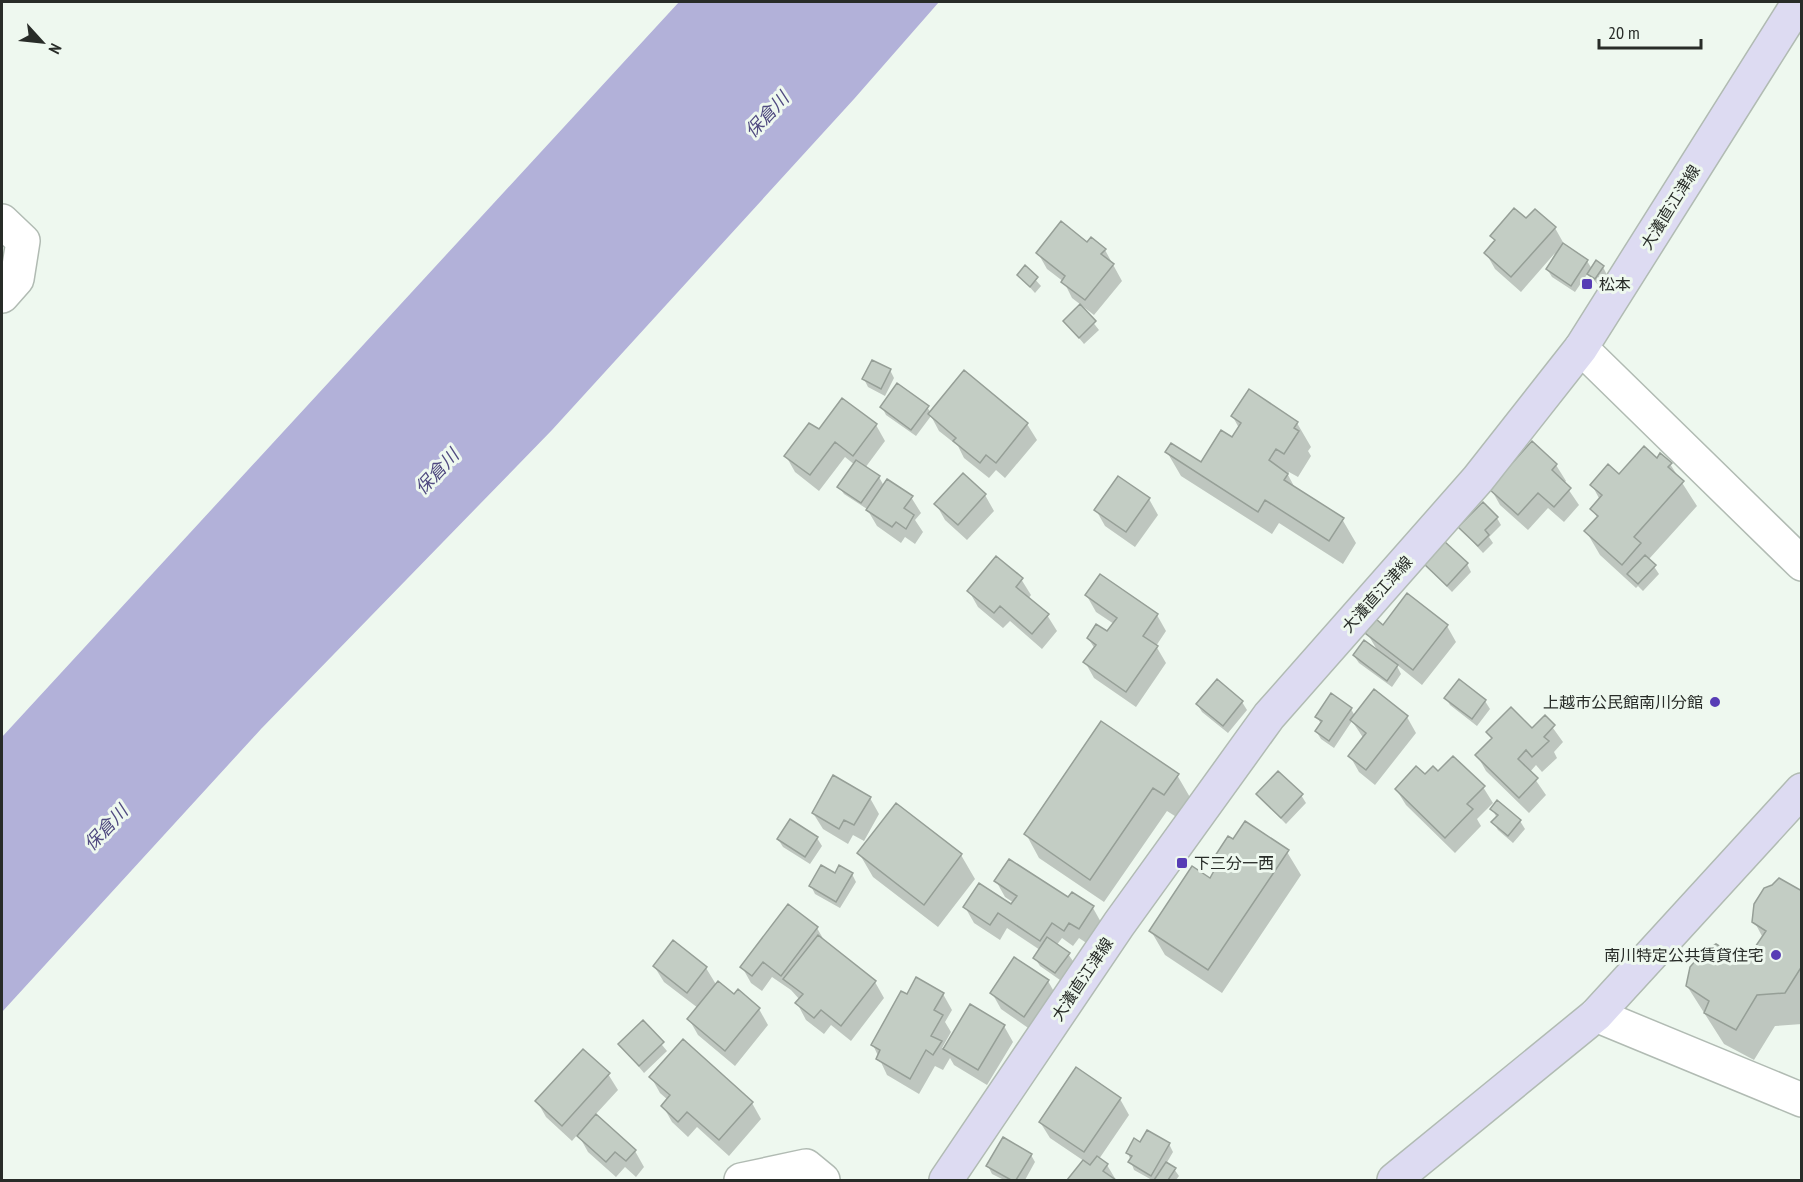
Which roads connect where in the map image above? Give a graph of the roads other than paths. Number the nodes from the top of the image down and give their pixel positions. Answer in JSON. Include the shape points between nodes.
{"nodes":[{"id":1,"x":1799,"y":2,"type":"edge"},
{"id":2,"x":2,"y":221,"type":"edge"},
{"id":3,"x":2,"y":296,"type":"edge"},
{"id":4,"x":1581,"y":348,"type":"junction"},
{"id":5,"x":1802,"y":564,"type":"edge"},
{"id":6,"x":1802,"y":790,"type":"edge"},
{"id":7,"x":1596,"y":1015,"type":"junction"},
{"id":8,"x":1802,"y":1100,"type":"edge"},
{"id":9,"x":741,"y":1180,"type":"edge"},
{"id":10,"x":823,"y":1180,"type":"edge"},
{"id":11,"x":946,"y":1180,"type":"edge"},
{"id":12,"x":1394,"y":1180,"type":"edge"}],
"edges":[{"from":1,"to":4,"type":"main road","name":"大瀁直江津線"},
{"from":2,"to":3,"type":"street","via":[[23,241],[17,279]]},
{"from":4,"to":5,"type":"street"},
{"from":4,"to":11,"type":"main road","name":"大瀁直江津線","via":[[1479,479],[1269,716],[1119,924]]},
{"from":6,"to":7,"type":"main road"},
{"from":7,"to":8,"type":"street"},
{"from":7,"to":12,"type":"main road"},
{"from":9,"to":10,"type":"street","via":[[806,1166]]}]}
